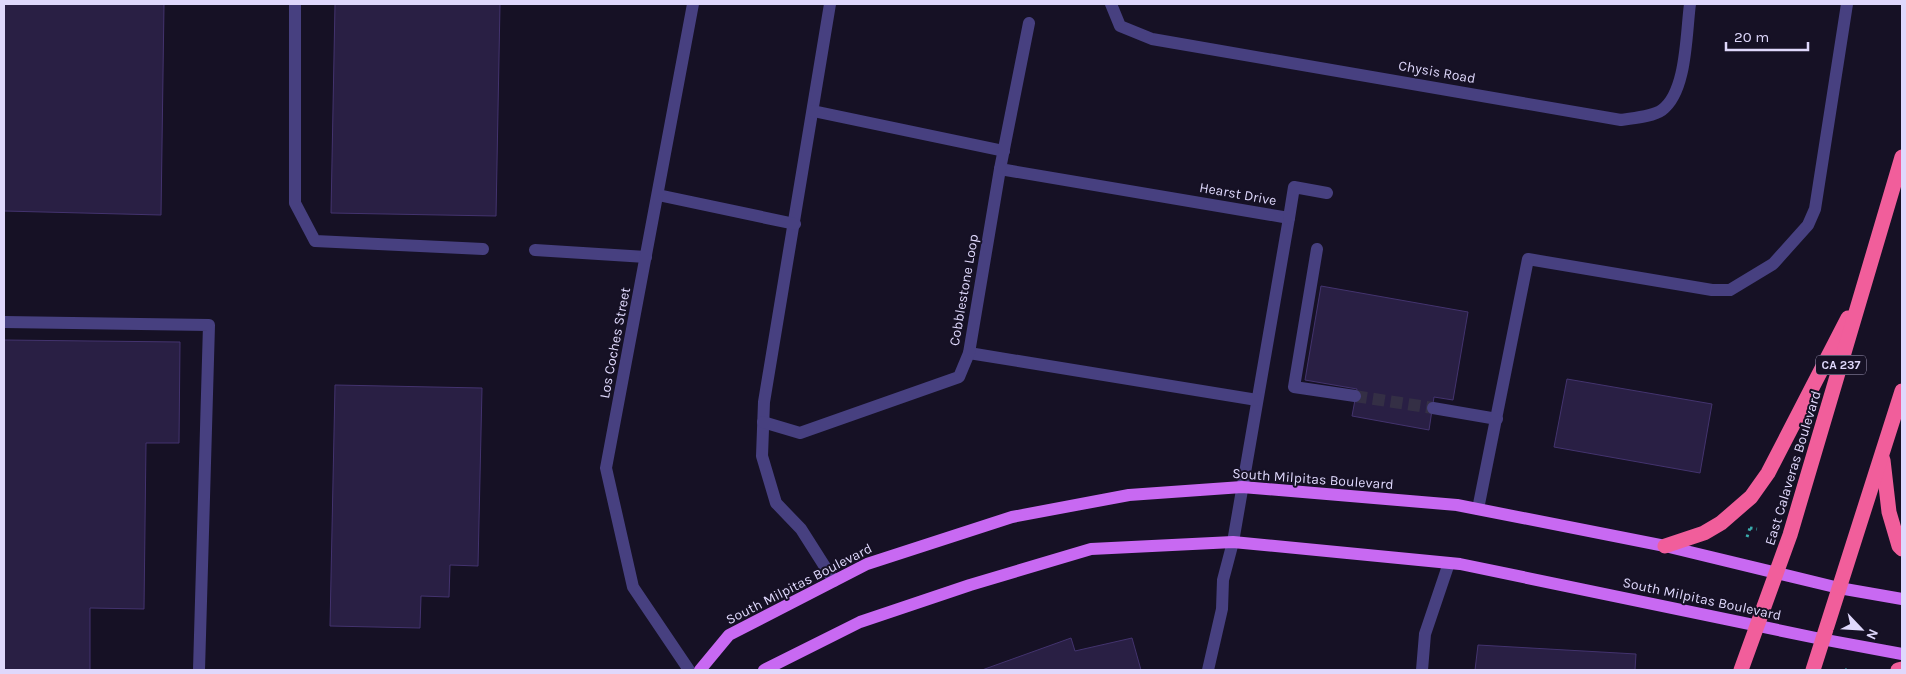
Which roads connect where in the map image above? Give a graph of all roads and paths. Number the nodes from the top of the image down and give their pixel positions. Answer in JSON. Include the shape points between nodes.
{"nodes":[{"id":1,"x":294,"y":4,"type":"edge"},
{"id":2,"x":693,"y":4,"type":"edge"},
{"id":3,"x":830,"y":4,"type":"edge"},
{"id":4,"x":1111,"y":4,"type":"edge"},
{"id":5,"x":1690,"y":4,"type":"edge"},
{"id":6,"x":1847,"y":4,"type":"edge"},
{"id":7,"x":1030,"y":23,"type":"dead end"},
{"id":8,"x":813,"y":111,"type":"junction"},
{"id":9,"x":1004,"y":151,"type":"junction"},
{"id":10,"x":1902,"y":157,"type":"edge"},
{"id":11,"x":1000,"y":168,"type":"junction"},
{"id":12,"x":1327,"y":193,"type":"dead end"},
{"id":13,"x":658,"y":195,"type":"junction"},
{"id":14,"x":1289,"y":218,"type":"junction"},
{"id":15,"x":795,"y":224,"type":"junction"},
{"id":16,"x":483,"y":249,"type":"dead end"},
{"id":17,"x":1317,"y":249,"type":"dead end"},
{"id":18,"x":535,"y":250,"type":"dead end"},
{"id":19,"x":646,"y":257,"type":"junction"},
{"id":20,"x":1864,"y":285,"type":"junction"},
{"id":21,"x":4,"y":322,"type":"edge"},
{"id":22,"x":969,"y":353,"type":"junction"},
{"id":23,"x":1902,"y":391,"type":"edge"},
{"id":24,"x":1355,"y":396,"type":"tunnel mouth"},
{"id":25,"x":1257,"y":400,"type":"junction"},
{"id":26,"x":1433,"y":408,"type":"tunnel mouth"},
{"id":27,"x":1497,"y":419,"type":"junction"},
{"id":28,"x":763,"y":422,"type":"junction"},
{"id":29,"x":1883,"y":453,"type":"junction"},
{"id":30,"x":1242,"y":487,"type":"junction"},
{"id":31,"x":1478,"y":509,"type":"junction"},
{"id":32,"x":1757,"y":529,"type":"dead end"},
{"id":33,"x":1747,"y":537,"type":"dead end"},
{"id":34,"x":1233,"y":542,"type":"junction"},
{"id":35,"x":1665,"y":546,"type":"junction"},
{"id":36,"x":1902,"y":549,"type":"edge"},
{"id":37,"x":1450,"y":563,"type":"junction"},
{"id":38,"x":1777,"y":573,"type":"junction"},
{"id":39,"x":834,"y":581,"type":"junction"},
{"id":40,"x":1839,"y":588,"type":"junction"},
{"id":41,"x":1902,"y":598,"type":"edge"},
{"id":42,"x":1757,"y":626,"type":"junction"},
{"id":43,"x":1821,"y":640,"type":"junction"},
{"id":44,"x":1902,"y":654,"type":"edge"},
{"id":45,"x":1902,"y":668,"type":"edge"},
{"id":46,"x":199,"y":670,"type":"edge"},
{"id":47,"x":689,"y":670,"type":"edge"},
{"id":48,"x":700,"y":670,"type":"edge"},
{"id":49,"x":764,"y":670,"type":"edge"},
{"id":50,"x":1208,"y":670,"type":"edge"},
{"id":51,"x":1422,"y":670,"type":"edge"},
{"id":52,"x":1741,"y":670,"type":"edge"},
{"id":53,"x":1812,"y":670,"type":"edge"},
{"id":54,"x":1898,"y":670,"type":"edge"}],
"edges":[{"from":1,"to":16,"type":"street","via":[[296,203],[315,241]]},
{"from":2,"to":13,"type":"street","name":"Los Coches Street"},
{"from":3,"to":8,"type":"street"},
{"from":4,"to":5,"type":"street","name":"Chysis Road","via":[[1120,26],[1152,39],[1621,120],[1661,111],[1672,100],[1680,86]]},
{"from":6,"to":27,"type":"street","via":[[1815,209],[1797,239],[1773,264],[1730,290],[1712,290],[1528,259]]},
{"from":7,"to":9,"type":"street","name":"Cobblestone Loop"},
{"from":8,"to":9,"type":"street"},
{"from":8,"to":15,"type":"street"},
{"from":9,"to":11,"type":"street","name":"Cobblestone Loop"},
{"from":10,"to":20,"type":"highway","name":"East Calaveras Boulevard","number":"CA 237"},
{"from":11,"to":14,"type":"street","name":"Hearst Drive"},
{"from":11,"to":22,"type":"street","name":"Cobblestone Loop"},
{"from":12,"to":14,"type":"street","via":[[1294,188]]},
{"from":13,"to":15,"type":"street"},
{"from":13,"to":19,"type":"street","name":"Los Coches Street"},
{"from":14,"to":25,"type":"street","name":"Hearst Drive"},
{"from":15,"to":28,"type":"street"},
{"from":17,"to":24,"type":"street","via":[[1294,387]]},
{"from":18,"to":19,"type":"street"},
{"from":19,"to":47,"type":"street","name":"Los Coches Street","via":[[606,468],[633,587]]},
{"from":20,"to":35,"type":"highway","via":[[1768,473],[1751,497],[1704,533]]},
{"from":20,"to":38,"type":"highway","name":"East Calaveras Boulevard","number":"CA 237"},
{"from":21,"to":46,"type":"street","via":[[209,325]]},
{"from":22,"to":25,"type":"street"},
{"from":22,"to":28,"type":"street","name":"Cobblestone Loop","via":[[959,377],[800,433]]},
{"from":23,"to":29,"type":"highway"},
{"from":25,"to":30,"type":"street","name":"Hearst Drive"},
{"from":26,"to":27,"type":"street"},
{"from":27,"to":31,"type":"street"},
{"from":28,"to":39,"type":"street","via":[[762,456],[776,504],[801,529]]},
{"from":29,"to":36,"type":"highway","via":[[1889,512]]},
{"from":29,"to":40,"type":"highway"},
{"from":30,"to":31,"type":"main road","name":"South Milpitas Boulevard"},
{"from":30,"to":34,"type":"street","name":"Hearst Drive"},
{"from":30,"to":39,"type":"main road","name":"South Milpitas Boulevard","via":[[1129,495],[1012,517],[867,564]]},
{"from":31,"to":35,"type":"main road","name":"South Milpitas Boulevard"},
{"from":32,"to":33,"type":"path","via":[[1750,528]]},
{"from":34,"to":37,"type":"main road","name":"South Milpitas Boulevard"},
{"from":34,"to":49,"type":"main road","name":"South Milpitas Boulevard","via":[[1091,549],[860,622]]},
{"from":34,"to":50,"type":"street","name":"Hearst Drive","via":[[1223,580],[1222,609]]},
{"from":35,"to":38,"type":"main road","name":"South Milpitas Boulevard"},
{"from":37,"to":42,"type":"main road","name":"South Milpitas Boulevard"},
{"from":37,"to":51,"type":"street","via":[[1425,634]]},
{"from":38,"to":40,"type":"main road","name":"South Milpitas Boulevard"},
{"from":38,"to":42,"type":"highway","name":"East Calaveras Boulevard","number":"CA 237"},
{"from":39,"to":48,"type":"main road","name":"South Milpitas Boulevard","via":[[729,635]]},
{"from":40,"to":41,"type":"main road","name":"South Milpitas Boulevard"},
{"from":40,"to":43,"type":"highway"},
{"from":42,"to":43,"type":"main road","name":"South Milpitas Boulevard"},
{"from":42,"to":52,"type":"highway","name":"East Calaveras Boulevard","number":"CA 237"},
{"from":43,"to":44,"type":"main road","name":"South Milpitas Boulevard"},
{"from":43,"to":53,"type":"highway"},
{"from":45,"to":54,"type":"highway"}]}
